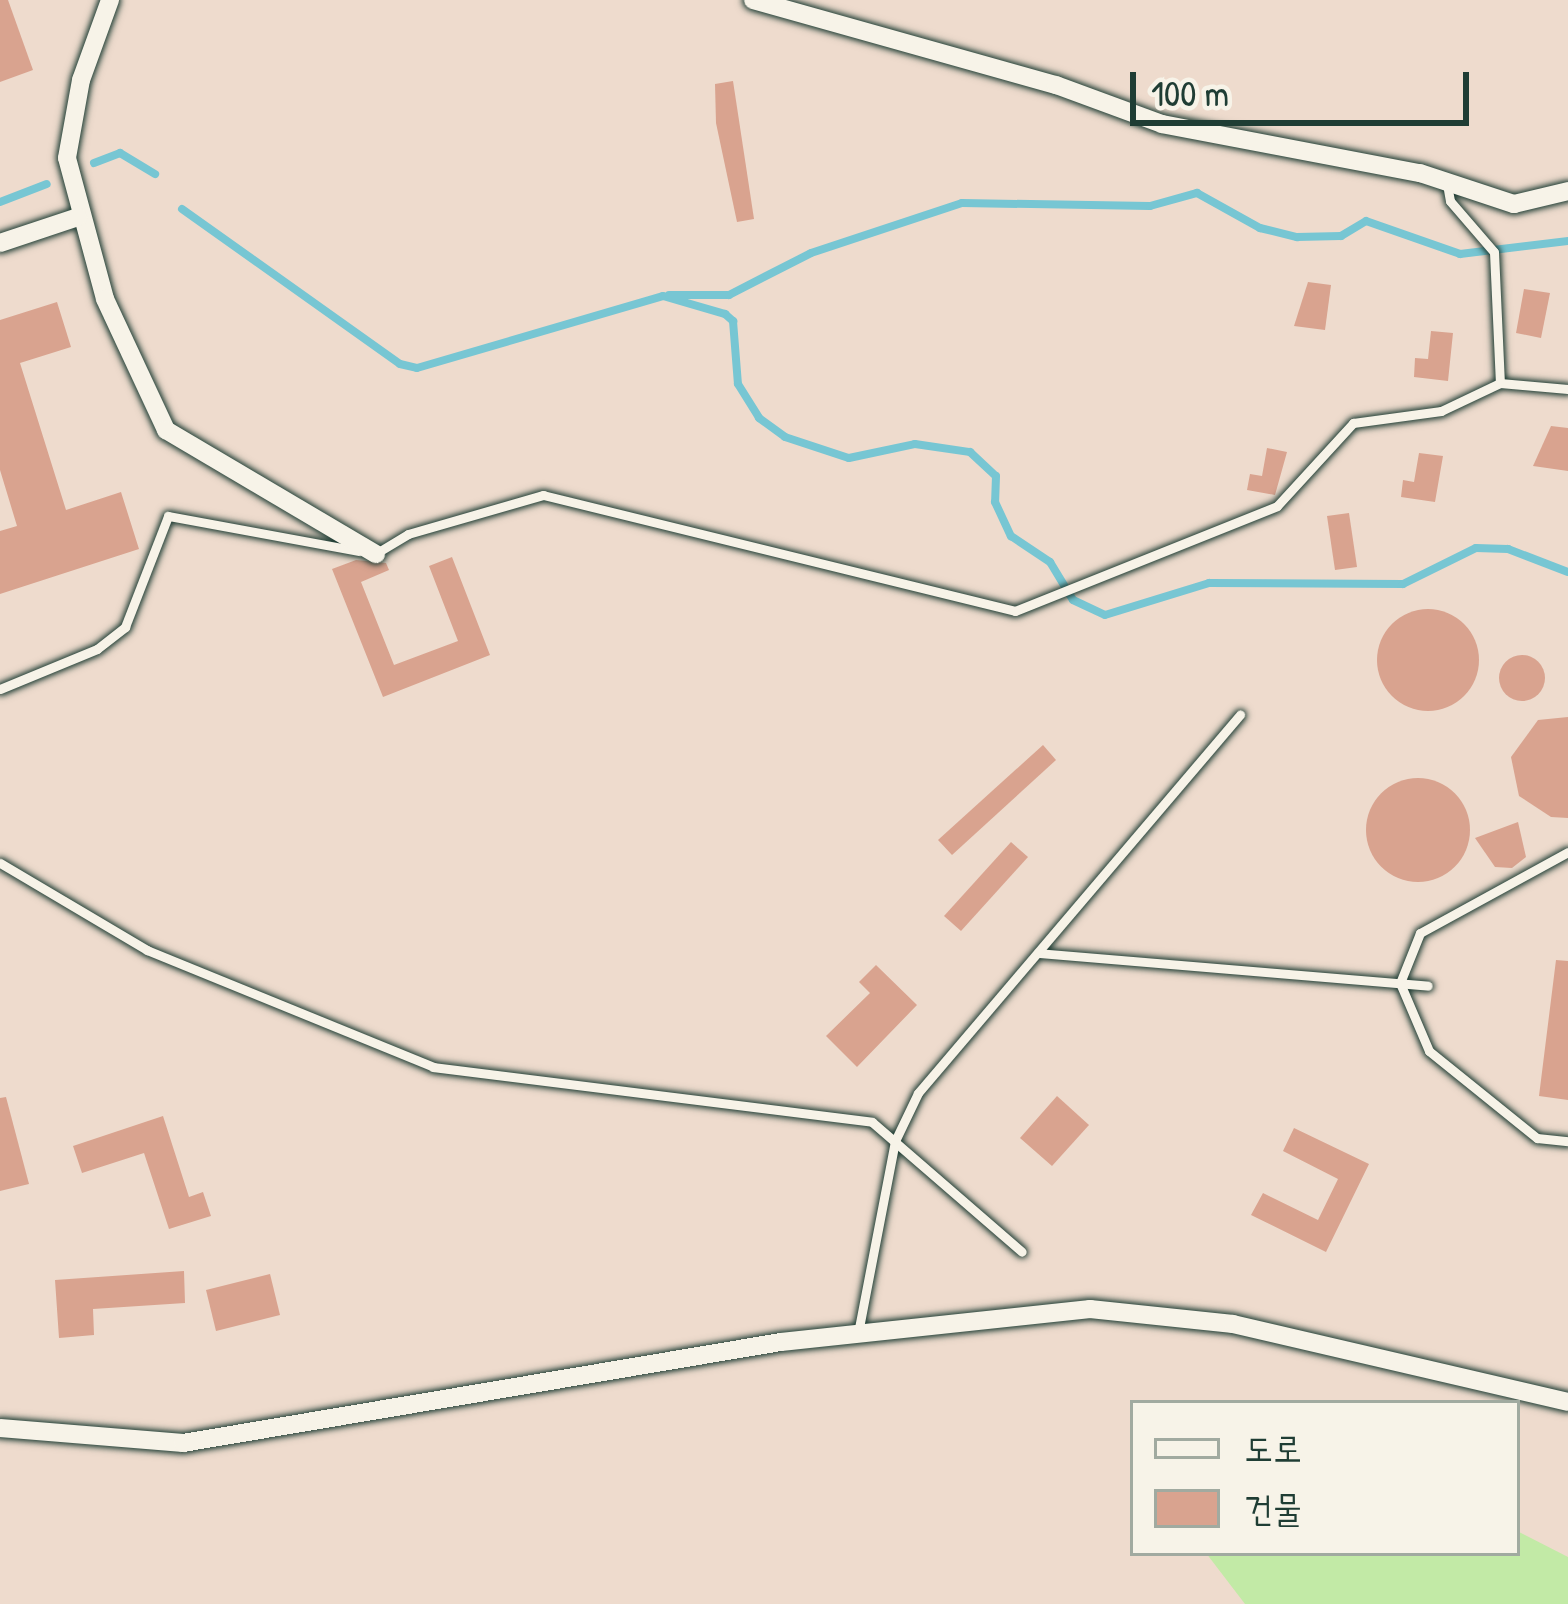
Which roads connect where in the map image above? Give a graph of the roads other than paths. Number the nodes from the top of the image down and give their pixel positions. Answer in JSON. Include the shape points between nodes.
{"nodes":[{"id":1,"x":110,"y":0,"type":"edge"},
{"id":2,"x":753,"y":0,"type":"edge"},
{"id":3,"x":1448,"y":182,"type":"junction"},
{"id":4,"x":1568,"y":191,"type":"edge"},
{"id":5,"x":78,"y":217,"type":"junction"},
{"id":6,"x":0,"y":243,"type":"edge"},
{"id":7,"x":1499,"y":383,"type":"junction"},
{"id":8,"x":1568,"y":389,"type":"edge"},
{"id":9,"x":376,"y":554,"type":"junction"},
{"id":10,"x":0,"y":689,"type":"edge"},
{"id":11,"x":1240,"y":714,"type":"dead end"},
{"id":12,"x":1568,"y":852,"type":"edge"},
{"id":13,"x":0,"y":863,"type":"edge"},
{"id":14,"x":1038,"y":952,"type":"junction"},
{"id":15,"x":1400,"y":983,"type":"junction"},
{"id":16,"x":1428,"y":986,"type":"dead end"},
{"id":17,"x":895,"y":1141,"type":"junction"},
{"id":18,"x":1568,"y":1141,"type":"edge"},
{"id":19,"x":1022,"y":1252,"type":"dead end"},
{"id":20,"x":858,"y":1333,"type":"junction"},
{"id":21,"x":1568,"y":1402,"type":"edge"},
{"id":22,"x":0,"y":1428,"type":"edge"}],
"edges":[{"from":1,"to":5,"type":"street","via":[[81,80],[68,158]]},
{"from":2,"to":3,"type":"street","via":[[1162,124]]},
{"from":3,"to":4,"type":"street","via":[[1514,205]]},
{"from":3,"to":7,"type":"lane","via":[[1450,201],[1494,252]]},
{"from":5,"to":6,"type":"street"},
{"from":5,"to":9,"type":"street","via":[[166,430]]},
{"from":7,"to":8,"type":"lane"},
{"from":7,"to":9,"type":"lane","via":[[1441,410],[1346,426],[1277,506],[1015,611],[543,495],[408,534]]},
{"from":9,"to":10,"type":"lane","via":[[169,516],[125,628],[97,649]]},
{"from":11,"to":14,"type":"lane"},
{"from":12,"to":15,"type":"lane","via":[[1420,933]]},
{"from":13,"to":17,"type":"lane","via":[[147,950],[433,1067],[860,1118]]},
{"from":14,"to":15,"type":"lane"},
{"from":14,"to":17,"type":"lane","via":[[918,1094]]},
{"from":15,"to":16,"type":"lane"},
{"from":15,"to":18,"type":"lane","via":[[1429,1051],[1538,1138]]},
{"from":17,"to":19,"type":"lane"},
{"from":17,"to":20,"type":"lane"},
{"from":20,"to":21,"type":"street","via":[[1126,1308],[1233,1324]]},
{"from":20,"to":22,"type":"street","via":[[183,1443]]}]}
